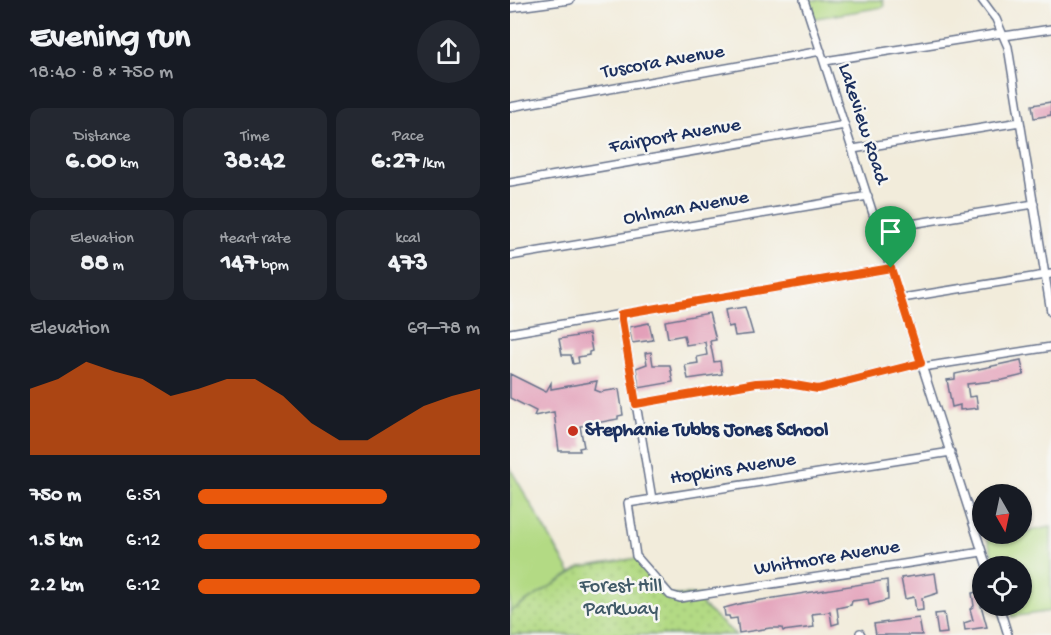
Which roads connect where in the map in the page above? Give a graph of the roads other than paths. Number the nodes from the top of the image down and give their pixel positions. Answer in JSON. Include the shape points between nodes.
{"nodes":[{"id":1,"x":570,"y":0,"type":"edge"},
{"id":2,"x":804,"y":0,"type":"edge"},
{"id":3,"x":982,"y":0,"type":"edge"},
{"id":4,"x":510,"y":8,"type":"edge"},
{"id":5,"x":1051,"y":29,"type":"edge"},
{"id":6,"x":1003,"y":34,"type":"junction"},
{"id":7,"x":821,"y":51,"type":"junction"},
{"id":8,"x":825,"y":61,"type":"junction"},
{"id":9,"x":510,"y":107,"type":"edge"},
{"id":10,"x":1020,"y":122,"type":"junction"},
{"id":11,"x":845,"y":125,"type":"junction"},
{"id":12,"x":853,"y":149,"type":"junction"},
{"id":13,"x":510,"y":183,"type":"edge"},
{"id":14,"x":868,"y":196,"type":"junction"},
{"id":15,"x":1034,"y":204,"type":"junction"},
{"id":16,"x":880,"y":229,"type":"junction"},
{"id":17,"x":510,"y":256,"type":"edge"},
{"id":18,"x":891,"y":268,"type":"junction"},
{"id":19,"x":1048,"y":275,"type":"edge"},
{"id":20,"x":902,"y":298,"type":"junction"},
{"id":21,"x":1051,"y":312,"type":"edge"},
{"id":22,"x":621,"y":314,"type":"junction"},
{"id":23,"x":510,"y":333,"type":"edge"},
{"id":24,"x":1051,"y":347,"type":"edge"},
{"id":25,"x":922,"y":365,"type":"junction"},
{"id":26,"x":636,"y":404,"type":"junction"},
{"id":27,"x":951,"y":452,"type":"junction"},
{"id":28,"x":652,"y":499,"type":"junction"},
{"id":29,"x":982,"y":552,"type":"junction"},
{"id":30,"x":983,"y":556,"type":"edge"},
{"id":31,"x":676,"y":598,"type":"joint"},
{"id":32,"x":1002,"y":616,"type":"edge"},
{"id":33,"x":1008,"y":635,"type":"edge"}],
"edges":[{"from":1,"to":4,"type":"street"},
{"from":2,"to":7,"type":"street","name":"Lakeview Road"},
{"from":3,"to":6,"type":"street"},
{"from":5,"to":6,"type":"street"},
{"from":6,"to":8,"type":"street"},
{"from":6,"to":10,"type":"street"},
{"from":7,"to":8,"type":"street","name":"Lakeview Road"},
{"from":7,"to":9,"type":"street","name":"Tuscora Avenue"},
{"from":8,"to":11,"type":"street","name":"Lakeview Road"},
{"from":10,"to":12,"type":"street"},
{"from":10,"to":15,"type":"street"},
{"from":11,"to":12,"type":"street","name":"Lakeview Road"},
{"from":11,"to":13,"type":"street","name":"Fairport Avenue"},
{"from":12,"to":14,"type":"street","name":"Lakeview Road"},
{"from":14,"to":16,"type":"street","name":"Lakeview Road"},
{"from":14,"to":17,"type":"street","name":"Ohlman Avenue"},
{"from":15,"to":16,"type":"street"},
{"from":15,"to":19,"type":"street"},
{"from":16,"to":18,"type":"street","name":"Lakeview Road"},
{"from":18,"to":20,"type":"street","name":"Lakeview Road"},
{"from":18,"to":22,"type":"street"},
{"from":19,"to":20,"type":"street"},
{"from":19,"to":21,"type":"street"},
{"from":20,"to":25,"type":"street","name":"Lakeview Road"},
{"from":22,"to":23,"type":"street"},
{"from":22,"to":26,"type":"street"},
{"from":24,"to":25,"type":"street"},
{"from":25,"to":26,"type":"street","via":[[818,389],[777,382],[756,383]]},
{"from":25,"to":27,"type":"street","name":"Lakeview Road"},
{"from":26,"to":28,"type":"street"},
{"from":27,"to":28,"type":"street","name":"Hopkins Avenue"},
{"from":27,"to":29,"type":"street","name":"Lakeview Road"},
{"from":28,"to":31,"type":"street","name":"Hopkins Avenue","via":[[628,503],[636,556]]},
{"from":29,"to":30,"type":"street","name":"Lakeview Road"},
{"from":29,"to":31,"type":"street","name":"Whitmore Avenue"},
{"from":32,"to":33,"type":"street"}]}
